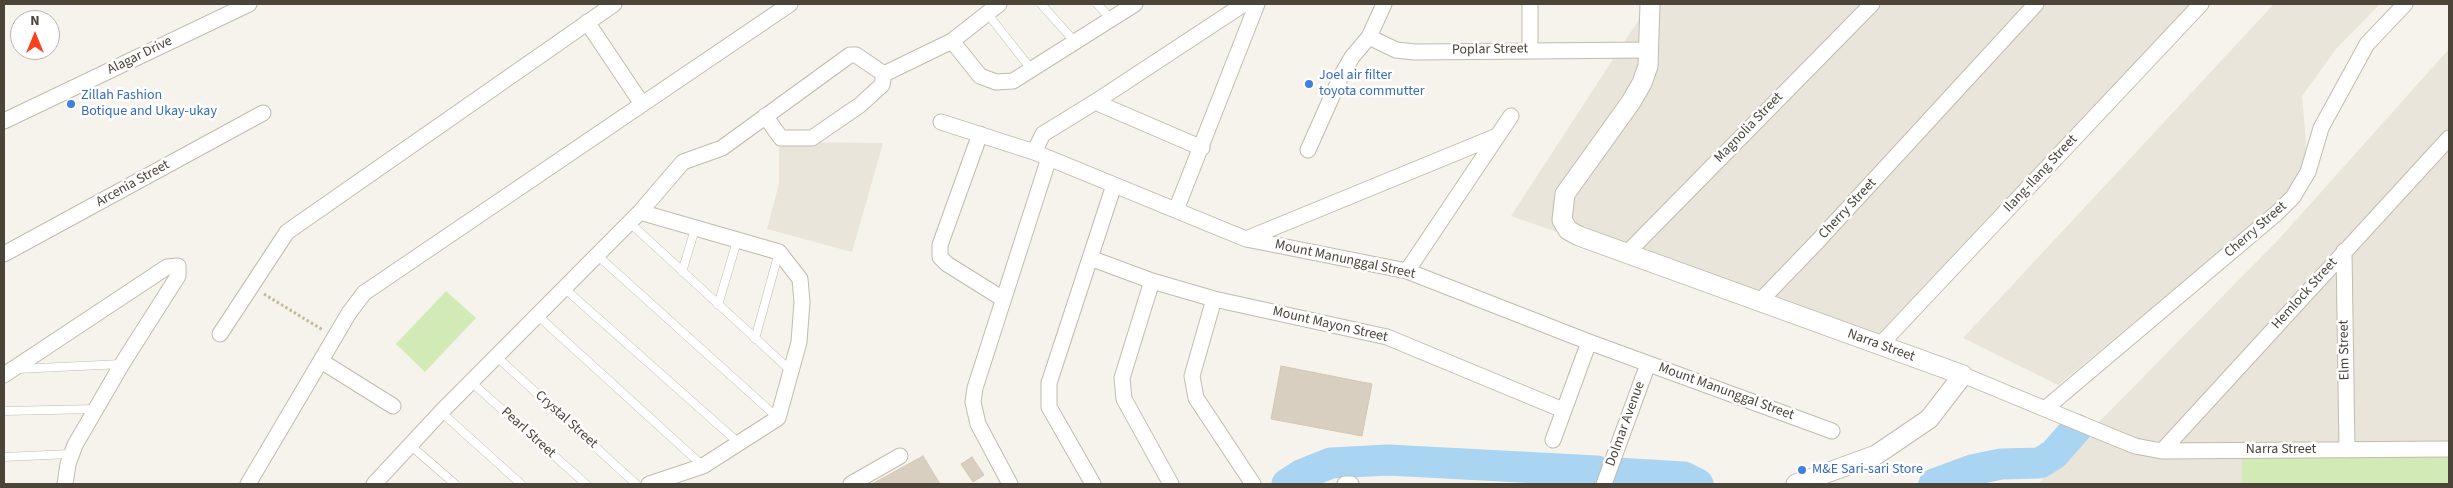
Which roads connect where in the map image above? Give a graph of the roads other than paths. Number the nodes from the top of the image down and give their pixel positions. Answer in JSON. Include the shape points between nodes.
{"nodes":[{"id":1,"x":249,"y":4,"type":"edge"},
{"id":2,"x":614,"y":4,"type":"edge"},
{"id":3,"x":790,"y":4,"type":"edge"},
{"id":4,"x":1041,"y":4,"type":"edge"},
{"id":5,"x":1097,"y":4,"type":"edge"},
{"id":6,"x":1135,"y":4,"type":"edge"},
{"id":7,"x":1244,"y":4,"type":"edge"},
{"id":8,"x":1258,"y":4,"type":"edge"},
{"id":9,"x":1384,"y":4,"type":"edge"},
{"id":10,"x":1530,"y":4,"type":"edge"},
{"id":11,"x":1650,"y":4,"type":"edge"},
{"id":12,"x":1872,"y":4,"type":"edge"},
{"id":13,"x":2036,"y":4,"type":"edge"},
{"id":14,"x":2201,"y":4,"type":"edge"},
{"id":15,"x":2405,"y":4,"type":"edge"},
{"id":16,"x":993,"y":8,"type":"edge"},
{"id":17,"x":1111,"y":19,"type":"junction"},
{"id":18,"x":587,"y":22,"type":"junction"},
{"id":19,"x":1369,"y":37,"type":"junction"},
{"id":20,"x":952,"y":41,"type":"junction"},
{"id":21,"x":1075,"y":42,"type":"junction"},
{"id":22,"x":1530,"y":50,"type":"junction"},
{"id":23,"x":1650,"y":50,"type":"junction"},
{"id":24,"x":1031,"y":69,"type":"junction"},
{"id":25,"x":884,"y":74,"type":"junction"},
{"id":26,"x":1095,"y":102,"type":"junction"},
{"id":27,"x":642,"y":104,"type":"junction"},
{"id":28,"x":263,"y":113,"type":"dead end"},
{"id":29,"x":765,"y":116,"type":"junction"},
{"id":30,"x":1511,"y":116,"type":"dead end"},
{"id":31,"x":4,"y":121,"type":"edge"},
{"id":32,"x":941,"y":122,"type":"dead end"},
{"id":33,"x":980,"y":134,"type":"junction"},
{"id":34,"x":1497,"y":136,"type":"junction"},
{"id":35,"x":2449,"y":138,"type":"edge"},
{"id":36,"x":1202,"y":148,"type":"junction"},
{"id":37,"x":1308,"y":150,"type":"dead end"},
{"id":38,"x":1034,"y":152,"type":"junction"},
{"id":39,"x":1049,"y":158,"type":"junction"},
{"id":40,"x":1114,"y":185,"type":"junction"},
{"id":41,"x":1176,"y":210,"type":"junction"},
{"id":42,"x":635,"y":218,"type":"junction"},
{"id":43,"x":695,"y":229,"type":"junction"},
{"id":44,"x":1246,"y":239,"type":"junction"},
{"id":45,"x":737,"y":241,"type":"junction"},
{"id":46,"x":2344,"y":251,"type":"junction"},
{"id":47,"x":779,"y":252,"type":"junction"},
{"id":48,"x":1627,"y":253,"type":"junction"},
{"id":49,"x":4,"y":254,"type":"edge"},
{"id":50,"x":597,"y":255,"type":"junction"},
{"id":51,"x":1090,"y":258,"type":"junction"},
{"id":52,"x":1407,"y":271,"type":"junction"},
{"id":53,"x":682,"y":272,"type":"junction"},
{"id":54,"x":1152,"y":280,"type":"junction"},
{"id":55,"x":564,"y":288,"type":"junction"},
{"id":56,"x":1004,"y":299,"type":"junction"},
{"id":57,"x":1214,"y":299,"type":"junction"},
{"id":58,"x":1760,"y":301,"type":"junction"},
{"id":59,"x":718,"y":305,"type":"junction"},
{"id":60,"x":537,"y":315,"type":"junction"},
{"id":61,"x":220,"y":334,"type":"dead end"},
{"id":62,"x":755,"y":339,"type":"junction"},
{"id":63,"x":1589,"y":342,"type":"junction"},
{"id":64,"x":1880,"y":345,"type":"junction"},
{"id":65,"x":496,"y":356,"type":"junction"},
{"id":66,"x":320,"y":361,"type":"junction"},
{"id":67,"x":122,"y":364,"type":"junction"},
{"id":68,"x":1648,"y":364,"type":"junction"},
{"id":69,"x":790,"y":371,"type":"junction"},
{"id":70,"x":7,"y":372,"type":"edge"},
{"id":71,"x":1963,"y":375,"type":"junction"},
{"id":72,"x":470,"y":382,"type":"junction"},
{"id":73,"x":393,"y":406,"type":"dead end"},
{"id":74,"x":96,"y":408,"type":"junction"},
{"id":75,"x":2046,"y":408,"type":"junction"},
{"id":76,"x":1563,"y":410,"type":"junction"},
{"id":77,"x":4,"y":411,"type":"edge"},
{"id":78,"x":441,"y":412,"type":"junction"},
{"id":79,"x":778,"y":418,"type":"junction"},
{"id":80,"x":1832,"y":431,"type":"dead end"},
{"id":81,"x":1554,"y":440,"type":"dead end"},
{"id":82,"x":740,"y":444,"type":"junction"},
{"id":83,"x":410,"y":445,"type":"junction"},
{"id":84,"x":2449,"y":448,"type":"edge"},
{"id":85,"x":2346,"y":450,"type":"junction"},
{"id":86,"x":2162,"y":451,"type":"junction"},
{"id":87,"x":70,"y":454,"type":"junction"},
{"id":88,"x":4,"y":456,"type":"edge"},
{"id":89,"x":900,"y":456,"type":"dead end"},
{"id":90,"x":703,"y":466,"type":"junction"},
{"id":91,"x":379,"y":482,"type":"edge"},
{"id":92,"x":65,"y":484,"type":"edge"},
{"id":93,"x":248,"y":484,"type":"edge"},
{"id":94,"x":455,"y":484,"type":"edge"},
{"id":95,"x":521,"y":484,"type":"edge"},
{"id":96,"x":586,"y":484,"type":"edge"},
{"id":97,"x":636,"y":484,"type":"edge"},
{"id":98,"x":649,"y":484,"type":"edge"},
{"id":99,"x":851,"y":484,"type":"edge"},
{"id":100,"x":1010,"y":484,"type":"edge"},
{"id":101,"x":1093,"y":484,"type":"edge"},
{"id":102,"x":1171,"y":484,"type":"edge"},
{"id":103,"x":1253,"y":484,"type":"edge"},
{"id":104,"x":1346,"y":484,"type":"edge"},
{"id":105,"x":1351,"y":484,"type":"edge"},
{"id":106,"x":1604,"y":484,"type":"edge"},
{"id":107,"x":1796,"y":484,"type":"edge"}],
"edges":[{"from":1,"to":31,"type":"street","name":"Alagar Drive"},
{"from":2,"to":18,"type":"street"},
{"from":3,"to":27,"type":"street"},
{"from":4,"to":21,"type":"lane"},
{"from":5,"to":17,"type":"lane"},
{"from":6,"to":17,"type":"street"},
{"from":7,"to":26,"type":"street"},
{"from":8,"to":36,"type":"street"},
{"from":9,"to":19,"type":"street"},
{"from":10,"to":22,"type":"street"},
{"from":11,"to":23,"type":"street","name":"Narra Street"},
{"from":12,"to":48,"type":"street","name":"Magnolia Street"},
{"from":13,"to":58,"type":"street","name":"Cherry Street"},
{"from":14,"to":64,"type":"street","name":"Ilang-Ilang Street"},
{"from":15,"to":75,"type":"street","name":"Cherry Street","via":[[2368,44],[2321,128],[2308,172],[2293,197],[2277,214]]},
{"from":16,"to":20,"type":"street"},
{"from":16,"to":24,"type":"lane"},
{"from":17,"to":21,"type":"street"},
{"from":18,"to":27,"type":"street"},
{"from":18,"to":61,"type":"street","via":[[286,232]]},
{"from":19,"to":22,"type":"street","name":"Poplar Street","via":[[1396,50],[1415,52]]},
{"from":19,"to":37,"type":"street","via":[[1355,52],[1341,76]]},
{"from":20,"to":24,"type":"street","via":[[980,76],[996,82],[1013,81]]},
{"from":20,"to":25,"type":"street"},
{"from":21,"to":24,"type":"street"},
{"from":22,"to":23,"type":"street","name":"Poplar Street"},
{"from":23,"to":48,"type":"street","name":"Narra Street","via":[[1648,66],[1631,102],[1565,194],[1561,208],[1562,220],[1568,230]]},
{"from":25,"to":29,"type":"street","via":[[850,54]]},
{"from":25,"to":29,"type":"street","via":[[882,86],[812,138],[781,138]]},
{"from":26,"to":36,"type":"street"},
{"from":26,"to":38,"type":"street","via":[[1043,134]]},
{"from":27,"to":66,"type":"street","via":[[364,293]]},
{"from":28,"to":49,"type":"street","name":"Arcenia Street"},
{"from":29,"to":42,"type":"street","via":[[722,148],[684,162]]},
{"from":30,"to":34,"type":"street"},
{"from":32,"to":33,"type":"street","name":"Mount Manunggal Street"},
{"from":33,"to":38,"type":"street","name":"Mount Manunggal Street"},
{"from":33,"to":56,"type":"street","via":[[940,245],[940,257]]},
{"from":34,"to":44,"type":"street"},
{"from":34,"to":52,"type":"street"},
{"from":35,"to":46,"type":"street","name":"Hemlock Street"},
{"from":36,"to":41,"type":"street"},
{"from":38,"to":39,"type":"street","name":"Mount Manunggal Street"},
{"from":39,"to":40,"type":"street","name":"Mount Manunggal Street"},
{"from":39,"to":56,"type":"street"},
{"from":40,"to":41,"type":"street","name":"Mount Manunggal Street"},
{"from":40,"to":51,"type":"street"},
{"from":41,"to":44,"type":"street","name":"Mount Manunggal Street"},
{"from":42,"to":43,"type":"street"},
{"from":42,"to":50,"type":"street"},
{"from":42,"to":53,"type":"lane"},
{"from":43,"to":45,"type":"street"},
{"from":43,"to":53,"type":"lane"},
{"from":44,"to":52,"type":"street","name":"Mount Manunggal Street"},
{"from":45,"to":47,"type":"street"},
{"from":45,"to":59,"type":"lane"},
{"from":46,"to":85,"type":"street","name":"Elm Street"},
{"from":46,"to":86,"type":"street","name":"Hemlock Street"},
{"from":47,"to":62,"type":"lane"},
{"from":47,"to":69,"type":"street","via":[[800,279],[799,342]]},
{"from":48,"to":58,"type":"street","name":"Narra Street"},
{"from":50,"to":55,"type":"street"},
{"from":50,"to":79,"type":"lane"},
{"from":51,"to":54,"type":"street","name":"Mount Mayon Street"},
{"from":51,"to":101,"type":"street","via":[[1049,383],[1049,406]]},
{"from":52,"to":63,"type":"street","name":"Mount Manunggal Street"},
{"from":53,"to":59,"type":"lane"},
{"from":54,"to":57,"type":"street","name":"Mount Mayon Street"},
{"from":54,"to":102,"type":"street","via":[[1122,378],[1124,399]]},
{"from":55,"to":60,"type":"street"},
{"from":55,"to":82,"type":"lane"},
{"from":56,"to":100,"type":"street","via":[[973,402],[978,424]]},
{"from":57,"to":76,"type":"street","name":"Mount Mayon Street","via":[[1387,337]]},
{"from":57,"to":103,"type":"street","via":[[1192,376],[1196,398]]},
{"from":58,"to":64,"type":"street","name":"Narra Street"},
{"from":59,"to":62,"type":"lane"},
{"from":60,"to":65,"type":"street"},
{"from":60,"to":90,"type":"lane"},
{"from":62,"to":69,"type":"lane"},
{"from":63,"to":68,"type":"street","name":"Mount Manunggal Street"},
{"from":63,"to":76,"type":"street"},
{"from":64,"to":71,"type":"street","name":"Narra Street"},
{"from":65,"to":72,"type":"street"},
{"from":65,"to":97,"type":"lane","name":"Crystal Street"},
{"from":66,"to":73,"type":"street"},
{"from":66,"to":93,"type":"street"},
{"from":67,"to":70,"type":"lane"},
{"from":67,"to":70,"type":"street","via":[[178,276],[178,266],[167,267]]},
{"from":67,"to":74,"type":"street"},
{"from":68,"to":80,"type":"street","name":"Mount Manunggal Street"},
{"from":68,"to":106,"type":"street","name":"Dolmar Avenue"},
{"from":69,"to":79,"type":"street"},
{"from":71,"to":75,"type":"street","name":"Narra Street"},
{"from":71,"to":107,"type":"street","via":[[1929,419],[1884,450],[1850,466]]},
{"from":72,"to":78,"type":"street"},
{"from":72,"to":96,"type":"lane","name":"Pearl Street"},
{"from":74,"to":77,"type":"lane"},
{"from":74,"to":87,"type":"street"},
{"from":75,"to":86,"type":"street","name":"Narra Street","via":[[2108,436]]},
{"from":76,"to":81,"type":"street"},
{"from":78,"to":83,"type":"street"},
{"from":78,"to":95,"type":"lane"},
{"from":79,"to":82,"type":"street"},
{"from":82,"to":90,"type":"street"},
{"from":83,"to":91,"type":"street"},
{"from":83,"to":94,"type":"lane"},
{"from":84,"to":85,"type":"street","name":"Narra Street"},
{"from":85,"to":86,"type":"street","name":"Narra Street"},
{"from":87,"to":88,"type":"lane"},
{"from":87,"to":92,"type":"street"},
{"from":89,"to":99,"type":"street"},
{"from":90,"to":98,"type":"street"},
{"from":104,"to":105,"type":"street"}]}
